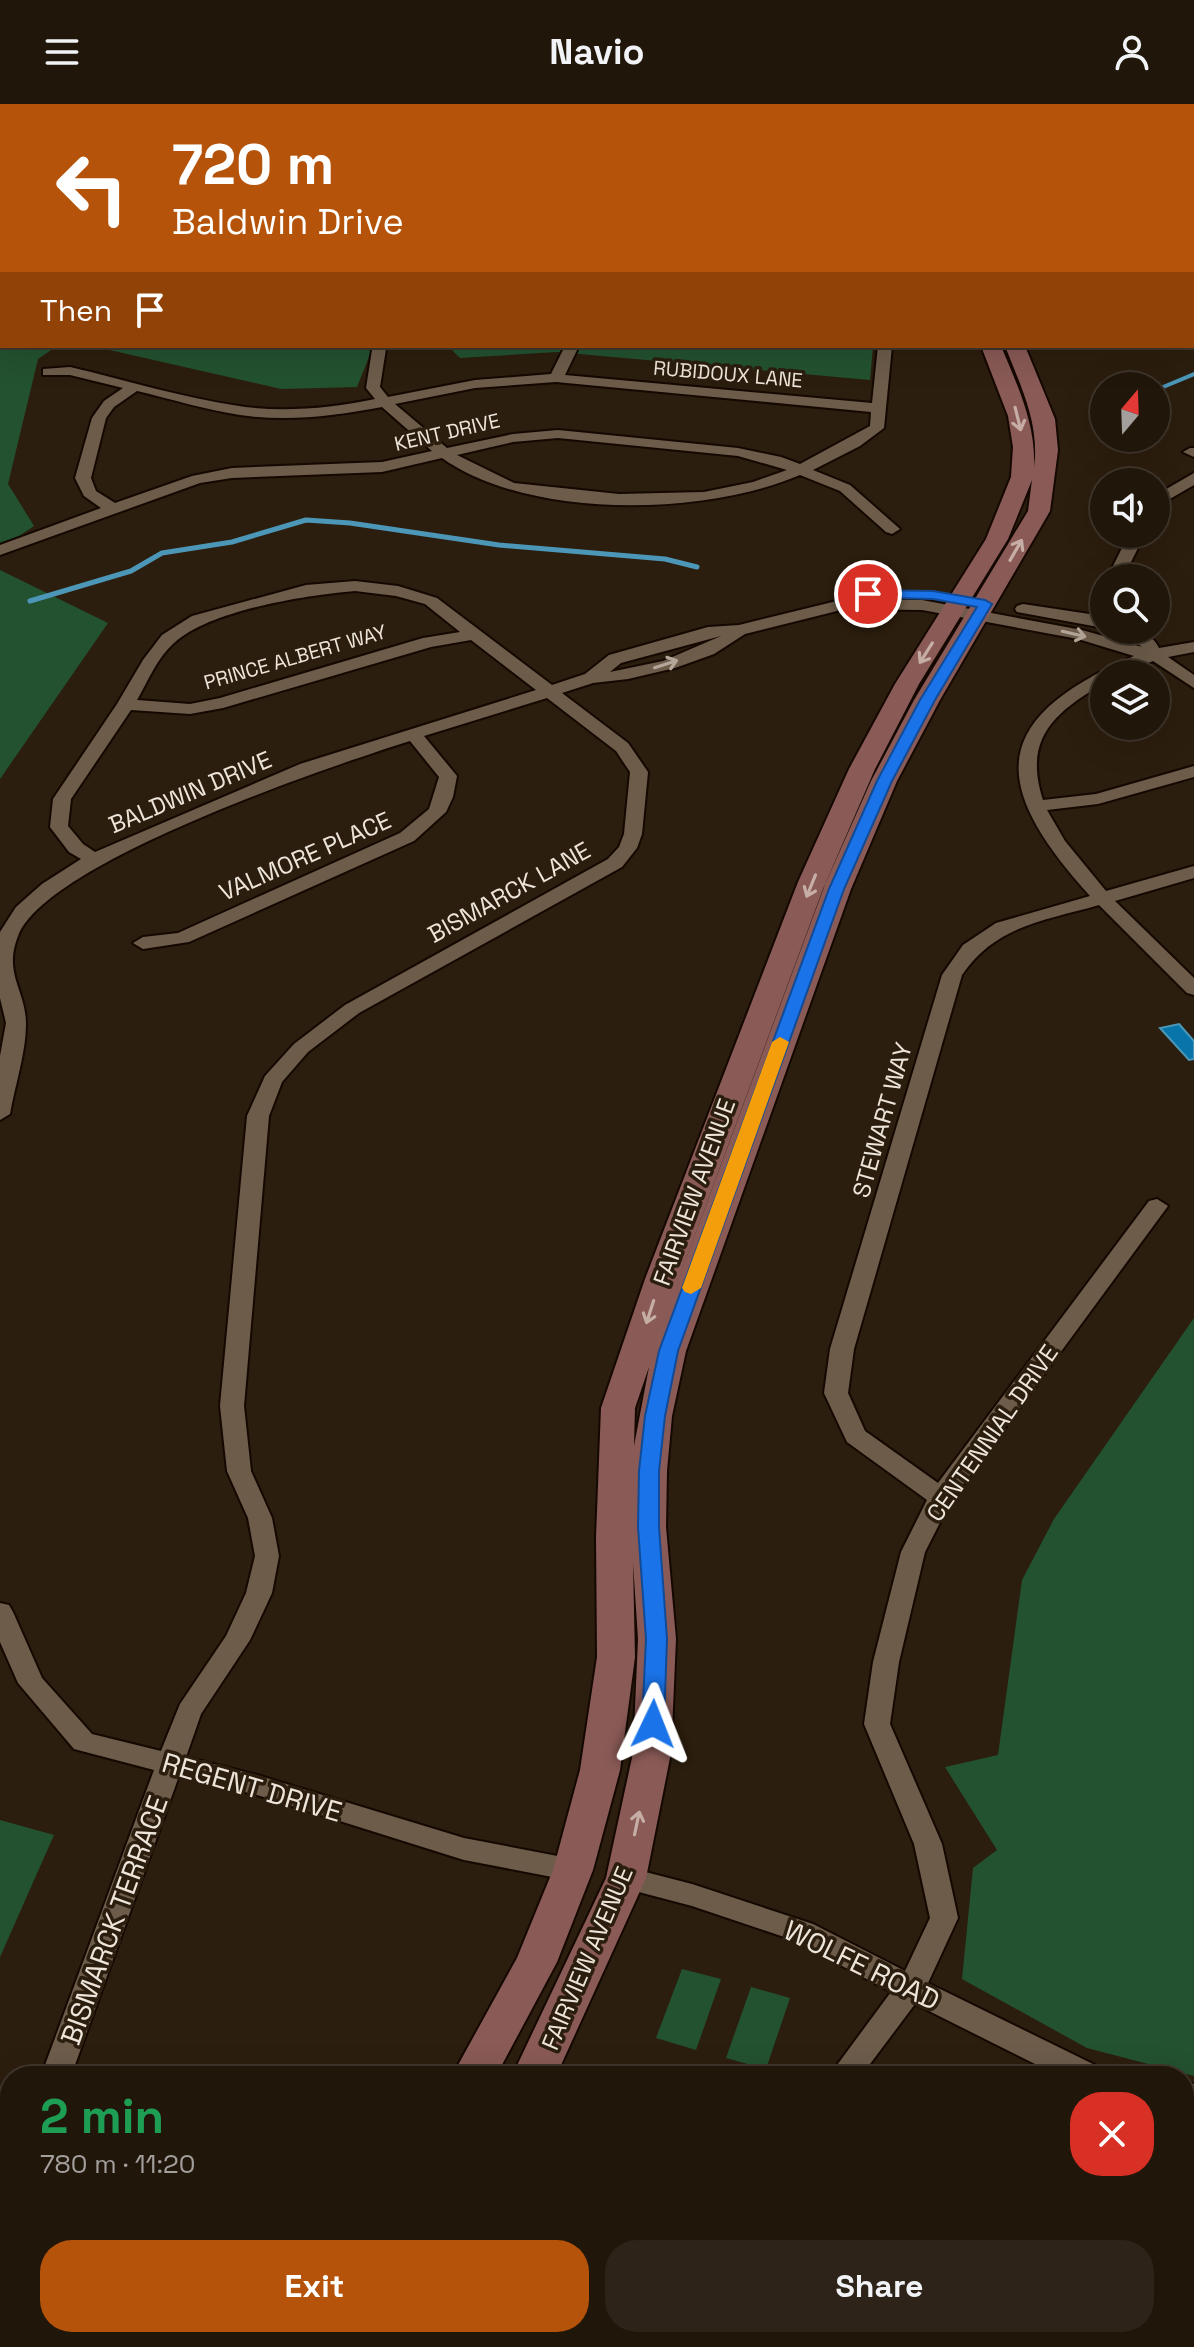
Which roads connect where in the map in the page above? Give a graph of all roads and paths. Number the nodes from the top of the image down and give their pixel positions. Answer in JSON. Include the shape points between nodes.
{"nodes":[{"id":1,"x":88,"y":104,"type":"edge"},
{"id":2,"x":98,"y":104,"type":"edge"},
{"id":3,"x":378,"y":348,"type":"edge"},
{"id":4,"x":571,"y":348,"type":"edge"},
{"id":5,"x":885,"y":348,"type":"edge"},
{"id":6,"x":992,"y":348,"type":"edge"},
{"id":7,"x":1016,"y":348,"type":"edge"},
{"id":8,"x":48,"y":372,"type":"dead end"},
{"id":9,"x":556,"y":378,"type":"junction"},
{"id":10,"x":134,"y":387,"type":"junction"},
{"id":11,"x":383,"y":402,"type":"junction"},
{"id":12,"x":880,"y":408,"type":"junction"},
{"id":13,"x":446,"y":454,"type":"junction"},
{"id":14,"x":802,"y":469,"type":"junction"},
{"id":15,"x":1194,"y":478,"type":"edge"},
{"id":16,"x":1170,"y":493,"type":"edge"},
{"id":17,"x":113,"y":509,"type":"junction"},
{"id":18,"x":892,"y":529,"type":"dead end"},
{"id":19,"x":0,"y":550,"type":"edge"},
{"id":20,"x":969,"y":608,"type":"junction"},
{"id":21,"x":1090,"y":618,"type":"edge"},
{"id":22,"x":475,"y":634,"type":"junction"},
{"id":23,"x":1149,"y":644,"type":"edge"},
{"id":24,"x":1194,"y":647,"type":"edge"},
{"id":25,"x":1154,"y":654,"type":"junction"},
{"id":26,"x":1140,"y":660,"type":"edge"},
{"id":27,"x":1194,"y":683,"type":"edge"},
{"id":28,"x":1090,"y":684,"type":"edge"},
{"id":29,"x":550,"y":691,"type":"junction"},
{"id":30,"x":126,"y":704,"type":"junction"},
{"id":31,"x":413,"y":734,"type":"junction"},
{"id":32,"x":1194,"y":771,"type":"edge"},
{"id":33,"x":1037,"y":806,"type":"junction"},
{"id":34,"x":94,"y":859,"type":"junction"},
{"id":35,"x":1194,"y":872,"type":"edge"},
{"id":36,"x":1103,"y":900,"type":"junction"},
{"id":37,"x":143,"y":943,"type":"dead end"},
{"id":38,"x":1194,"y":989,"type":"edge"},
{"id":39,"x":0,"y":1114,"type":"edge"},
{"id":40,"x":1157,"y":1206,"type":"dead end"},
{"id":41,"x":941,"y":1497,"type":"junction"},
{"id":42,"x":0,"y":1612,"type":"edge"},
{"id":43,"x":171,"y":1764,"type":"junction"},
{"id":44,"x":573,"y":1870,"type":"junction"},
{"id":45,"x":626,"y":1878,"type":"junction"},
{"id":46,"x":911,"y":1988,"type":"junction"},
{"id":47,"x":60,"y":2066,"type":"edge"},
{"id":48,"x":480,"y":2066,"type":"edge"},
{"id":49,"x":539,"y":2066,"type":"edge"},
{"id":50,"x":852,"y":2066,"type":"edge"},
{"id":51,"x":1068,"y":2066,"type":"edge"}],
"edges":[{"from":1,"to":2,"type":"street"},
{"from":3,"to":11,"type":"street","via":[[373,388]]},
{"from":4,"to":9,"type":"street"},
{"from":5,"to":12,"type":"street"},
{"from":6,"to":20,"type":"street","name":"FAIRVIEW AVENUE","one_way":true,"via":[[1019,416],[1022,477]]},
{"from":20,"to":7,"type":"street","name":"FAIRVIEW AVENUE","one_way":true,"via":[[1039,511],[1047,450],[1044,419]]},
{"from":8,"to":10,"type":"street","name":"RUBIDOUX LANE","via":[[70,371]]},
{"from":9,"to":11,"type":"street","name":"RUBIDOUX LANE","via":[[475,384]]},
{"from":9,"to":12,"type":"street","name":"RUBIDOUX LANE"},
{"from":10,"to":11,"type":"street","name":"RUBIDOUX LANE","via":[[240,411],[292,414]]},
{"from":10,"to":17,"type":"street","via":[[99,418],[83,478],[89,493]]},
{"from":11,"to":13,"type":"street"},
{"from":12,"to":14,"type":"street","via":[[877,428],[858,443]]},
{"from":13,"to":14,"type":"street","name":"KENT DRIVE","via":[[558,434],[738,452]]},
{"from":13,"to":14,"type":"street","via":[[510,487],[644,501],[701,499],[753,489]]},
{"from":13,"to":17,"type":"street","name":"KENT DRIVE","via":[[382,467],[232,473],[197,479]]},
{"from":14,"to":18,"type":"street","name":"KENT DRIVE","via":[[845,488]]},
{"from":15,"to":16,"type":"street"},
{"from":17,"to":19,"type":"street","name":"KENT DRIVE"},
{"from":20,"to":21,"type":"street","name":"BALDWIN DRIVE"},
{"from":20,"to":25,"type":"street","name":"BALDWIN DRIVE","one_way":true},
{"from":20,"to":29,"type":"street","name":"BALDWIN DRIVE","via":[[845,604],[739,630],[723,645],[645,671],[591,678]]},
{"from":20,"to":44,"type":"street","name":"FAIRVIEW AVENUE","one_way":true,"via":[[907,684],[812,882],[661,1279],[618,1408],[616,1657],[600,1770]]},
{"from":45,"to":20,"type":"street","name":"FAIRVIEW AVENUE","one_way":true,"via":[[652,1753],[657,1639],[649,1471],[669,1351],[837,889]]},
{"from":22,"to":29,"type":"street","name":"BISMARCK LANE"},
{"from":22,"to":30,"type":"street","name":"PRINCE ALBERT WAY","via":[[429,642],[223,703],[190,709]]},
{"from":22,"to":30,"type":"street","name":"BISMARCK LANE","via":[[431,601],[398,591],[355,586],[306,590],[198,620],[168,639]]},
{"from":23,"to":25,"type":"street","name":"BALDWIN DRIVE"},
{"from":24,"to":25,"type":"street"},
{"from":25,"to":26,"type":"street"},
{"from":25,"to":27,"type":"street","name":"BALDWIN DRIVE"},
{"from":28,"to":33,"type":"street","via":[[1047,719],[1029,746],[1027,774]]},
{"from":29,"to":31,"type":"street","name":"BALDWIN DRIVE"},
{"from":29,"to":43,"type":"street","name":"BISMARCK LANE","via":[[622,747],[639,772],[628,848],[615,863],[352,1009],[301,1048],[272,1080],[258,1116],[232,1406],[239,1471],[260,1518],[267,1556],[259,1593],[237,1640],[189,1711]]},
{"from":30,"to":34,"type":"street","name":"BISMARCK LANE","via":[[62,799],[59,827],[76,848]]},
{"from":31,"to":34,"type":"street","name":"BALDWIN DRIVE","via":[[306,768]]},
{"from":31,"to":37,"type":"street","name":"VALMORE PLACE","via":[[448,776],[445,802],[428,822],[407,837],[182,938]]},
{"from":32,"to":33,"type":"street","via":[[1098,799]]},
{"from":33,"to":36,"type":"street","via":[[1056,846]]},
{"from":34,"to":39,"type":"street","name":"BALDWIN DRIVE","via":[[49,888],[23,911],[9,933],[1,960],[16,1023]]},
{"from":35,"to":36,"type":"street","name":"STEWART WAY"},
{"from":36,"to":38,"type":"street"},
{"from":36,"to":41,"type":"street","name":"STEWART WAY","via":[[1003,927],[970,949],[952,975],[842,1349],[836,1393],[855,1436]]},
{"from":40,"to":41,"type":"street","name":"CENTENNIAL DRIVE"},
{"from":41,"to":46,"type":"street","name":"CENTENNIAL DRIVE","via":[[913,1552],[877,1724],[928,1844],[944,1918]]},
{"from":42,"to":43,"type":"street","name":"REGENT DRIVE","via":[[31,1683],[83,1742]]},
{"from":43,"to":44,"type":"street","name":"REGENT DRIVE","via":[[464,1849]]},
{"from":43,"to":47,"type":"street","name":"BISMARCK TERRACE"},
{"from":44,"to":45,"type":"street"},
{"from":44,"to":48,"type":"street","name":"FAIRVIEW AVENUE","via":[[531,1973]]},
{"from":45,"to":46,"type":"street","name":"WOLFE ROAD","via":[[803,1932]]},
{"from":45,"to":49,"type":"street","name":"FAIRVIEW AVENUE"},
{"from":46,"to":50,"type":"street","name":"CENTENNIAL DRIVE"},
{"from":46,"to":51,"type":"street","name":"WOLFE ROAD"}]}
